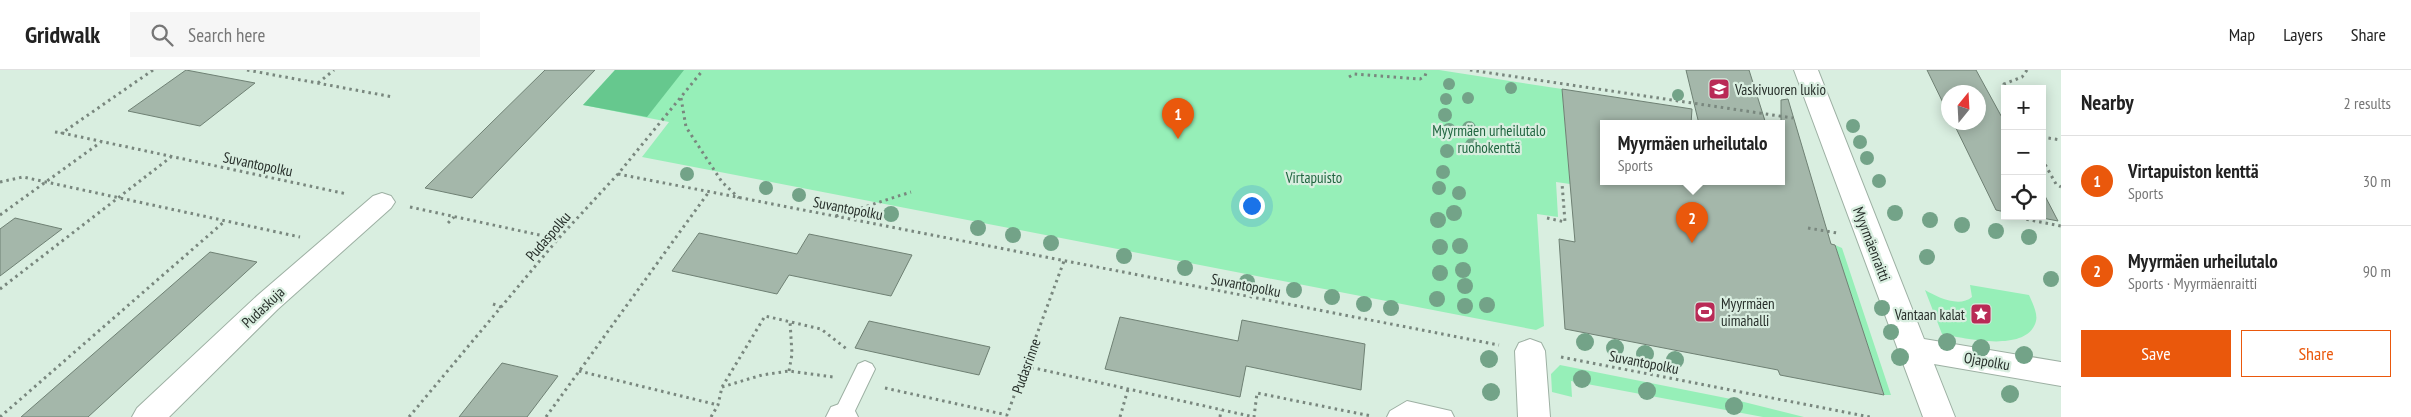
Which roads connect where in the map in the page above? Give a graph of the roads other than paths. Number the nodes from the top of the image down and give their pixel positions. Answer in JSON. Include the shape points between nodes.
{"nodes":[{"id":1,"x":1806,"y":70,"type":"edge"},
{"id":2,"x":382,"y":202,"type":"road end"},
{"id":3,"x":1913,"y":349,"type":"junction"},
{"id":4,"x":1530,"y":351,"type":"road end"},
{"id":5,"x":2061,"y":374,"type":"edge"},
{"id":6,"x":862,"y":376,"type":"road end"},
{"id":7,"x":148,"y":417,"type":"edge"},
{"id":8,"x":842,"y":417,"type":"edge"},
{"id":9,"x":1397,"y":417,"type":"edge"},
{"id":10,"x":1444,"y":417,"type":"edge"},
{"id":11,"x":1534,"y":417,"type":"edge"},
{"id":12,"x":1939,"y":417,"type":"edge"}],
"edges":[{"from":1,"to":3,"type":"street","name":"Myyrmäenraitti"},
{"from":2,"to":7,"type":"street","name":"Pudaskuja","via":[[268,302]]},
{"from":3,"to":5,"type":"street","name":"Ojapolku"},
{"from":3,"to":12,"type":"street","name":"Myyrmäenraitti"},
{"from":4,"to":11,"type":"street"},
{"from":6,"to":8,"type":"lane"},
{"from":9,"to":10,"type":"lane","via":[[1407,410]]}]}
